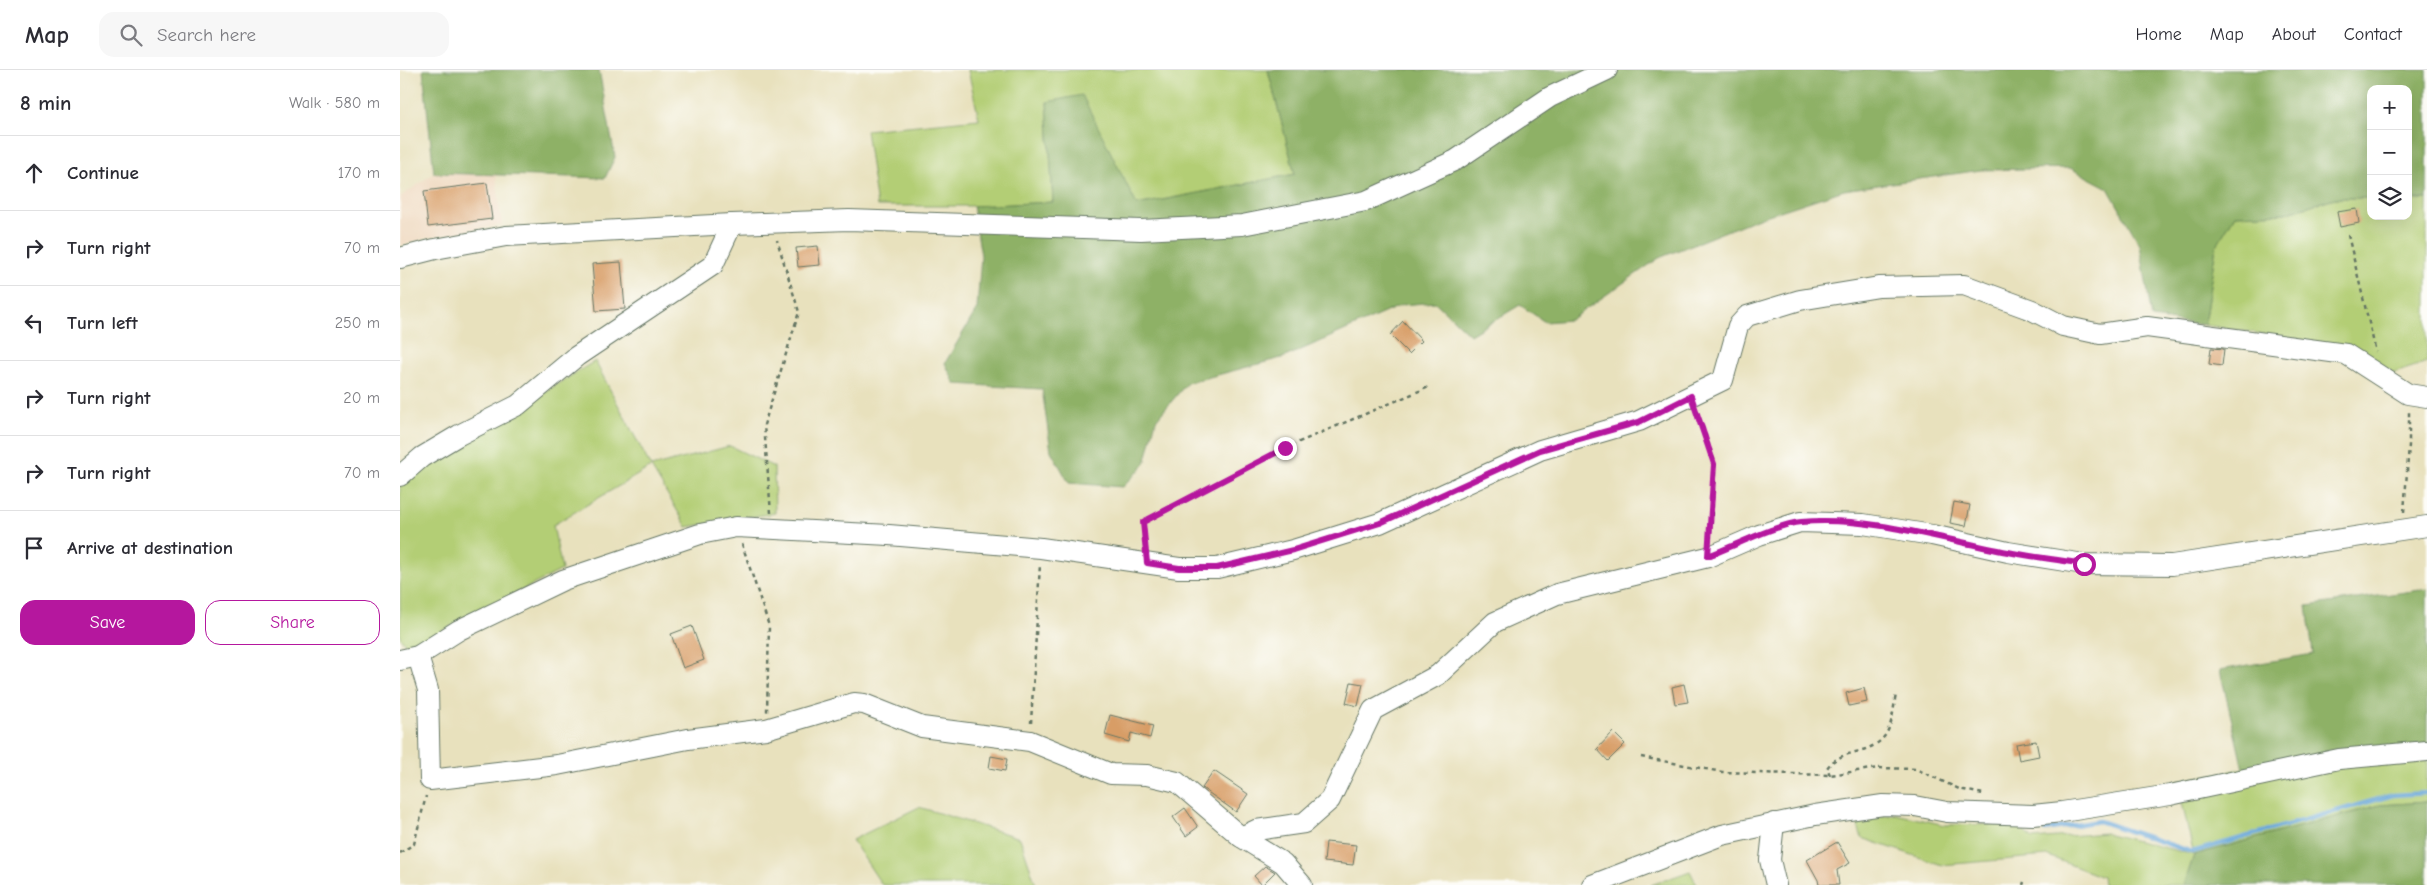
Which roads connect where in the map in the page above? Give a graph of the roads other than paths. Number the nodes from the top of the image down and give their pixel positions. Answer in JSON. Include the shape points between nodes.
{"nodes":[{"id":1,"x":1608,"y":70,"type":"edge"},
{"id":2,"x":732,"y":224,"type":"junction"},
{"id":3,"x":400,"y":258,"type":"edge"},
{"id":4,"x":2418,"y":396,"type":"edge"},
{"id":5,"x":400,"y":476,"type":"edge"},
{"id":6,"x":2427,"y":526,"type":"edge"},
{"id":7,"x":409,"y":658,"type":"edge"},
{"id":8,"x":2427,"y":751,"type":"edge"},
{"id":9,"x":1774,"y":823,"type":"junction"},
{"id":10,"x":1241,"y":837,"type":"junction"},
{"id":11,"x":1302,"y":885,"type":"edge"},
{"id":12,"x":1592,"y":885,"type":"edge"},
{"id":13,"x":1776,"y":885,"type":"edge"}],
"edges":[{"from":1,"to":2,"type":"street","via":[[1550,97],[1456,160],[1366,201],[1242,225],[1141,230],[849,220]]},
{"from":2,"to":3,"type":"street","via":[[506,236]]},
{"from":2,"to":5,"type":"street","via":[[713,265],[577,356],[518,405],[459,434],[422,457]]},
{"from":4,"to":7,"type":"street","via":[[2346,354],[2147,327],[2100,334],[2063,326],[2032,310],[1964,285],[1878,287],[1800,300],[1747,316],[1738,326],[1724,380],[1639,422],[1540,450],[1372,526],[1293,550],[1217,568],[1179,568],[1041,548],[890,535],[736,527],[700,534],[563,580]]},
{"from":6,"to":10,"type":"street","via":[[2172,565],[2084,564],[1863,524],[1800,522],[1708,556],[1557,594],[1495,622],[1438,675],[1373,710],[1330,800],[1304,823],[1256,830]]},
{"from":7,"to":10,"type":"street","via":[[428,690],[430,780],[556,765],[688,739],[766,729],[854,703],[922,727],[1030,740],[1111,774],[1147,775],[1177,782]]},
{"from":8,"to":9,"type":"street","via":[[2338,759],[2170,795],[2062,812],[2033,815],[1947,812],[1883,805]]},
{"from":9,"to":12,"type":"street","via":[[1722,835]]},
{"from":9,"to":13,"type":"street","via":[[1770,860]]},
{"from":10,"to":11,"type":"street","via":[[1283,863]]}]}
